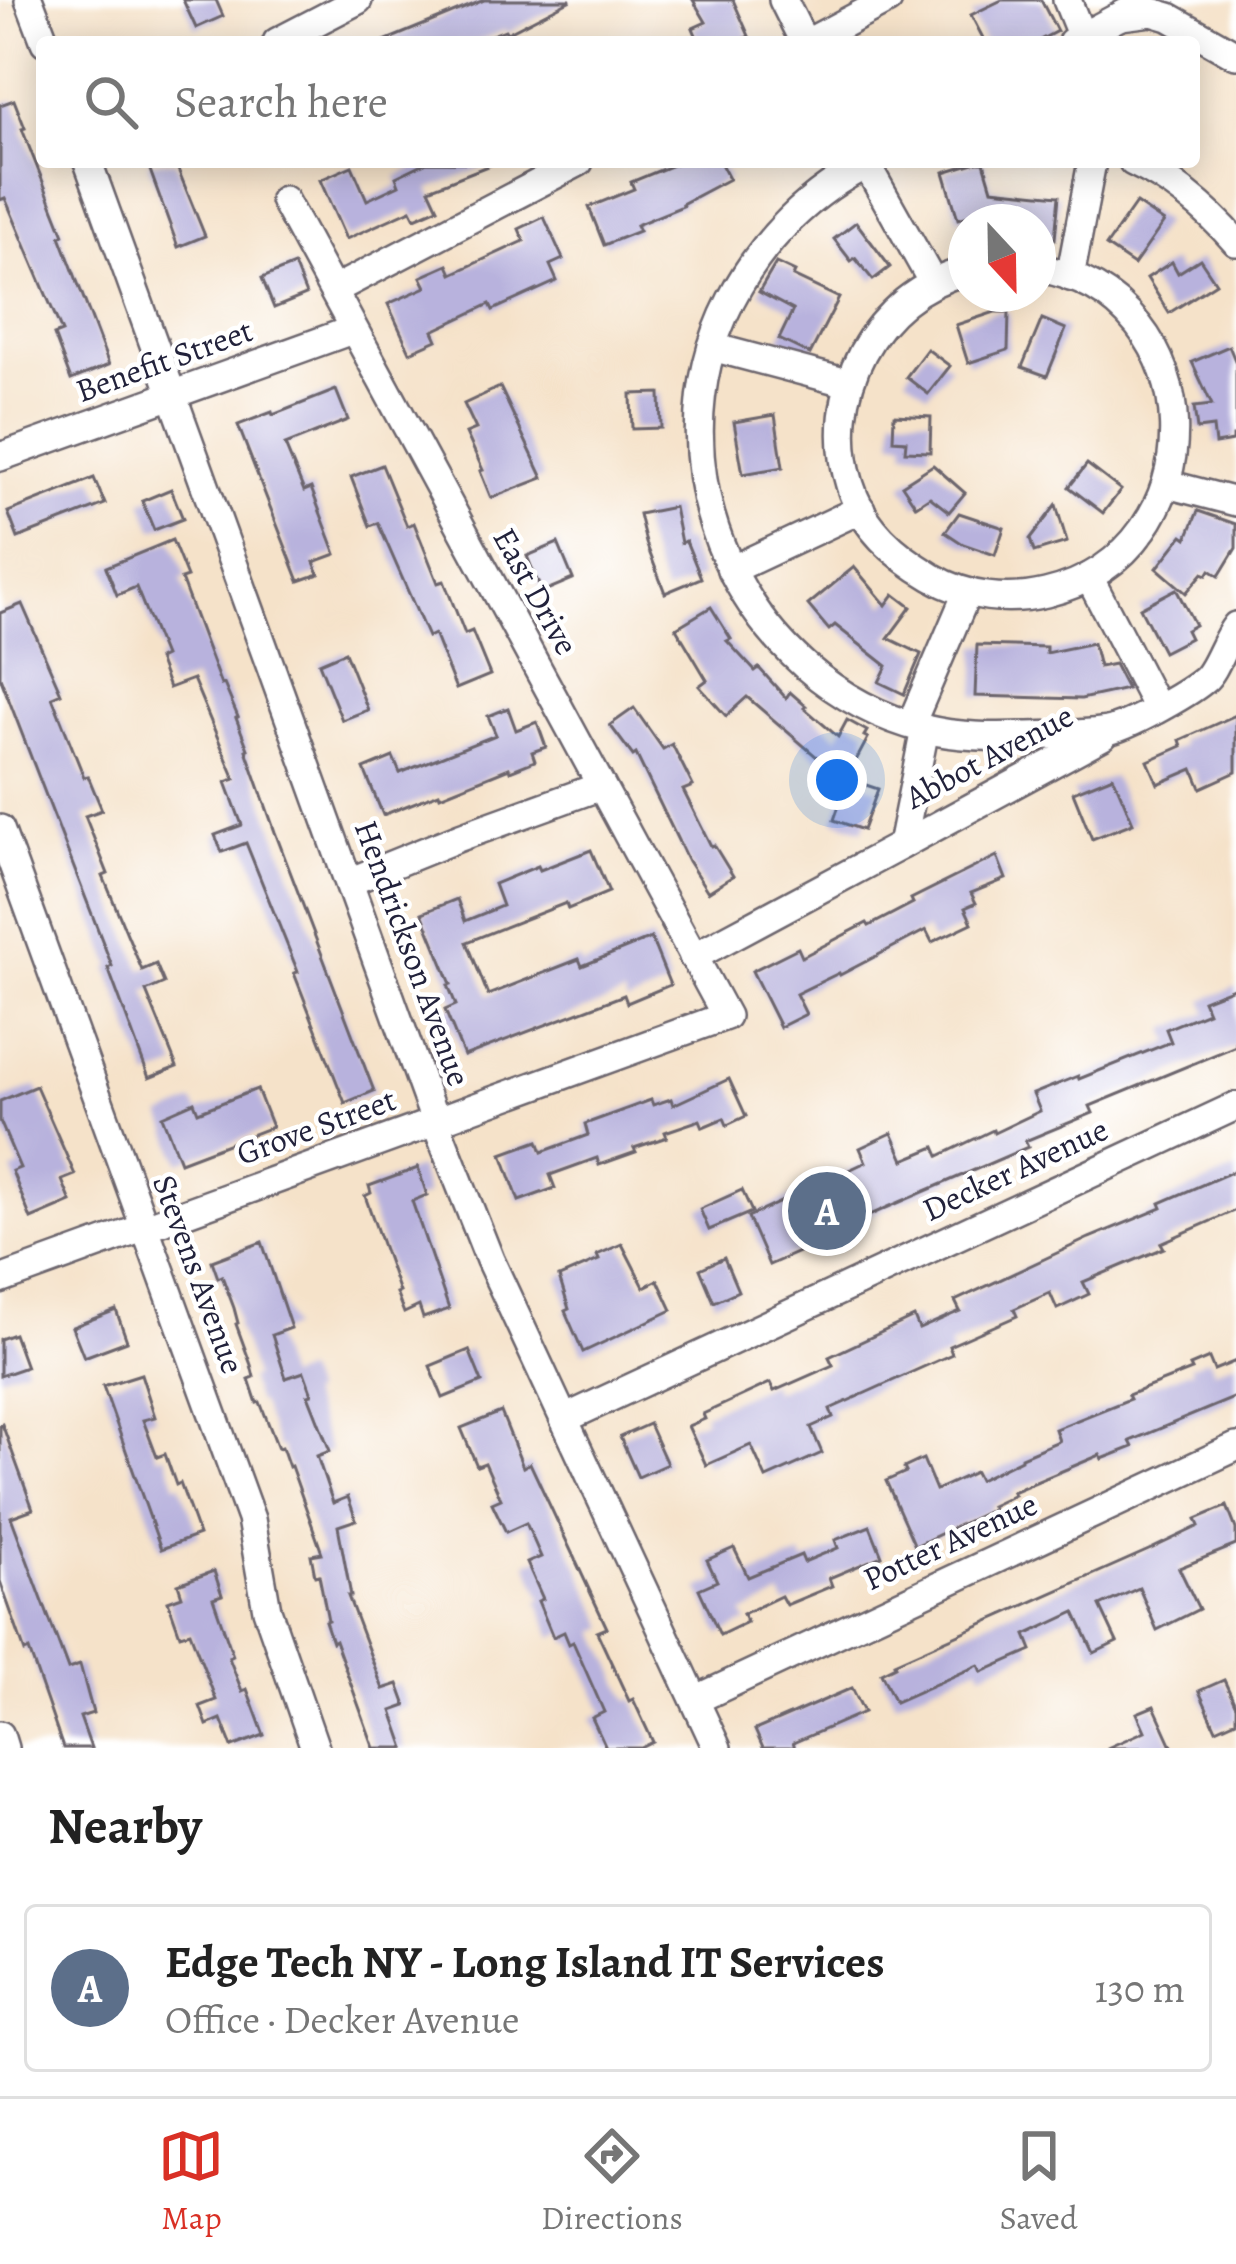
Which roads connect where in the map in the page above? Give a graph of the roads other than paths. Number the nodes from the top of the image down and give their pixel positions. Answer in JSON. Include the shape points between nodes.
{"nodes":[{"id":1,"x":29,"y":0,"type":"edge"},
{"id":2,"x":358,"y":0,"type":"edge"},
{"id":3,"x":783,"y":0,"type":"edge"},
{"id":4,"x":888,"y":0,"type":"edge"},
{"id":5,"x":1067,"y":0,"type":"edge"},
{"id":6,"x":1151,"y":0,"type":"edge"},
{"id":7,"x":1120,"y":16,"type":"junction"},
{"id":8,"x":42,"y":36,"type":"edge"},
{"id":9,"x":289,"y":36,"type":"edge"},
{"id":10,"x":804,"y":36,"type":"edge"},
{"id":11,"x":819,"y":36,"type":"edge"},
{"id":12,"x":1079,"y":36,"type":"edge"},
{"id":13,"x":1085,"y":36,"type":"edge"},
{"id":14,"x":1236,"y":55,"type":"edge"},
{"id":15,"x":90,"y":168,"type":"edge"},
{"id":16,"x":568,"y":168,"type":"edge"},
{"id":17,"x":860,"y":168,"type":"edge"},
{"id":18,"x":871,"y":168,"type":"edge"},
{"id":19,"x":1092,"y":168,"type":"edge"},
{"id":20,"x":1144,"y":168,"type":"edge"},
{"id":21,"x":284,"y":200,"type":"dead end"},
{"id":22,"x":1236,"y":242,"type":"edge"},
{"id":23,"x":1056,"y":273,"type":"edge"},
{"id":24,"x":1070,"y":277,"type":"junction"},
{"id":25,"x":948,"y":278,"type":"edge"},
{"id":26,"x":933,"y":283,"type":"junction"},
{"id":27,"x":334,"y":290,"type":"junction"},
{"id":28,"x":352,"y":330,"type":"junction"},
{"id":29,"x":712,"y":346,"type":"junction"},
{"id":30,"x":848,"y":383,"type":"junction"},
{"id":31,"x":172,"y":395,"type":"junction"},
{"id":32,"x":0,"y":458,"type":"edge"},
{"id":33,"x":1167,"y":484,"type":"junction"},
{"id":34,"x":1236,"y":502,"type":"edge"},
{"id":35,"x":861,"y":509,"type":"junction"},
{"id":36,"x":731,"y":570,"type":"junction"},
{"id":37,"x":1089,"y":578,"type":"junction"},
{"id":38,"x":968,"y":593,"type":"junction"},
{"id":39,"x":1236,"y":626,"type":"edge"},
{"id":40,"x":1236,"y":664,"type":"edge"},
{"id":41,"x":1208,"y":678,"type":"junction"},
{"id":42,"x":1156,"y":709,"type":"junction"},
{"id":43,"x":918,"y":726,"type":"junction"},
{"id":44,"x":1112,"y":730,"type":"junction"},
{"id":45,"x":601,"y":786,"type":"junction"},
{"id":46,"x":0,"y":829,"type":"edge"},
{"id":47,"x":902,"y":845,"type":"junction"},
{"id":48,"x":349,"y":882,"type":"junction"},
{"id":49,"x":693,"y":957,"type":"junction"},
{"id":50,"x":726,"y":1016,"type":"joint"},
{"id":51,"x":1236,"y":1106,"type":"edge"},
{"id":52,"x":435,"y":1121,"type":"junction"},
{"id":53,"x":144,"y":1226,"type":"junction"},
{"id":54,"x":0,"y":1280,"type":"edge"},
{"id":55,"x":564,"y":1420,"type":"junction"},
{"id":56,"x":1236,"y":1447,"type":"edge"},
{"id":57,"x":694,"y":1700,"type":"junction"},
{"id":58,"x":315,"y":1748,"type":"edge"},
{"id":59,"x":717,"y":1748,"type":"edge"}],
"edges":[{"from":1,"to":8,"type":"street"},
{"from":2,"to":9,"type":"street"},
{"from":3,"to":10,"type":"street"},
{"from":4,"to":11,"type":"street"},
{"from":5,"to":12,"type":"street"},
{"from":6,"to":7,"type":"street"},
{"from":7,"to":13,"type":"street"},
{"from":7,"to":14,"type":"street","via":[[1169,17]]},
{"from":15,"to":31,"type":"street","name":"Hendrickson Avenue"},
{"from":16,"to":27,"type":"street"},
{"from":17,"to":29,"type":"street","via":[[808,203],[760,253]]},
{"from":18,"to":26,"type":"street"},
{"from":19,"to":24,"type":"street"},
{"from":20,"to":22,"type":"street","via":[[1198,203]]},
{"from":21,"to":27,"type":"street","name":"East Drive"},
{"from":23,"to":24,"type":"street"},
{"from":24,"to":33,"type":"street","via":[[1124,310],[1160,362],[1175,422]]},
{"from":25,"to":26,"type":"street"},
{"from":26,"to":30,"type":"street","via":[[872,335]]},
{"from":27,"to":28,"type":"street","name":"East Drive"},
{"from":28,"to":31,"type":"street","name":"Benefit Street"},
{"from":28,"to":45,"type":"street","name":"East Drive"},
{"from":29,"to":30,"type":"street"},
{"from":29,"to":36,"type":"street","via":[[699,457],[713,530]]},
{"from":30,"to":35,"type":"street","via":[[841,437]]},
{"from":31,"to":32,"type":"street","name":"Benefit Street"},
{"from":31,"to":48,"type":"street","name":"Hendrickson Avenue"},
{"from":33,"to":34,"type":"street"},
{"from":33,"to":37,"type":"street","via":[[1128,548]]},
{"from":35,"to":36,"type":"street"},
{"from":35,"to":38,"type":"street","via":[[898,556]]},
{"from":36,"to":43,"type":"street","via":[[758,617],[800,662],[849,698]]},
{"from":37,"to":38,"type":"street","via":[[1032,597]]},
{"from":37,"to":42,"type":"street"},
{"from":38,"to":43,"type":"street"},
{"from":39,"to":41,"type":"street"},
{"from":40,"to":41,"type":"street"},
{"from":41,"to":42,"type":"street","name":"Abbot Avenue"},
{"from":42,"to":44,"type":"street","name":"Abbot Avenue"},
{"from":43,"to":44,"type":"street","via":[[983,737]]},
{"from":43,"to":47,"type":"street"},
{"from":44,"to":47,"type":"street","name":"Abbot Avenue"},
{"from":45,"to":48,"type":"street"},
{"from":45,"to":49,"type":"street","name":"East Drive"},
{"from":46,"to":53,"type":"street","name":"Stevens Avenue"},
{"from":47,"to":49,"type":"street","name":"Abbot Avenue"},
{"from":48,"to":52,"type":"street","name":"Hendrickson Avenue"},
{"from":49,"to":50,"type":"street","name":"East Drive"},
{"from":50,"to":52,"type":"street","name":"Grove Street"},
{"from":51,"to":55,"type":"street","name":"Decker Avenue"},
{"from":52,"to":53,"type":"street","name":"Grove Street"},
{"from":52,"to":55,"type":"street","name":"Hendrickson Avenue"},
{"from":53,"to":54,"type":"street","name":"Grove Street"},
{"from":53,"to":58,"type":"street","name":"Stevens Avenue","via":[[251,1519],[267,1610]]},
{"from":55,"to":57,"type":"street","name":"Hendrickson Avenue"},
{"from":56,"to":57,"type":"street","name":"Potter Avenue"},
{"from":57,"to":59,"type":"street","name":"Hendrickson Avenue"}]}
